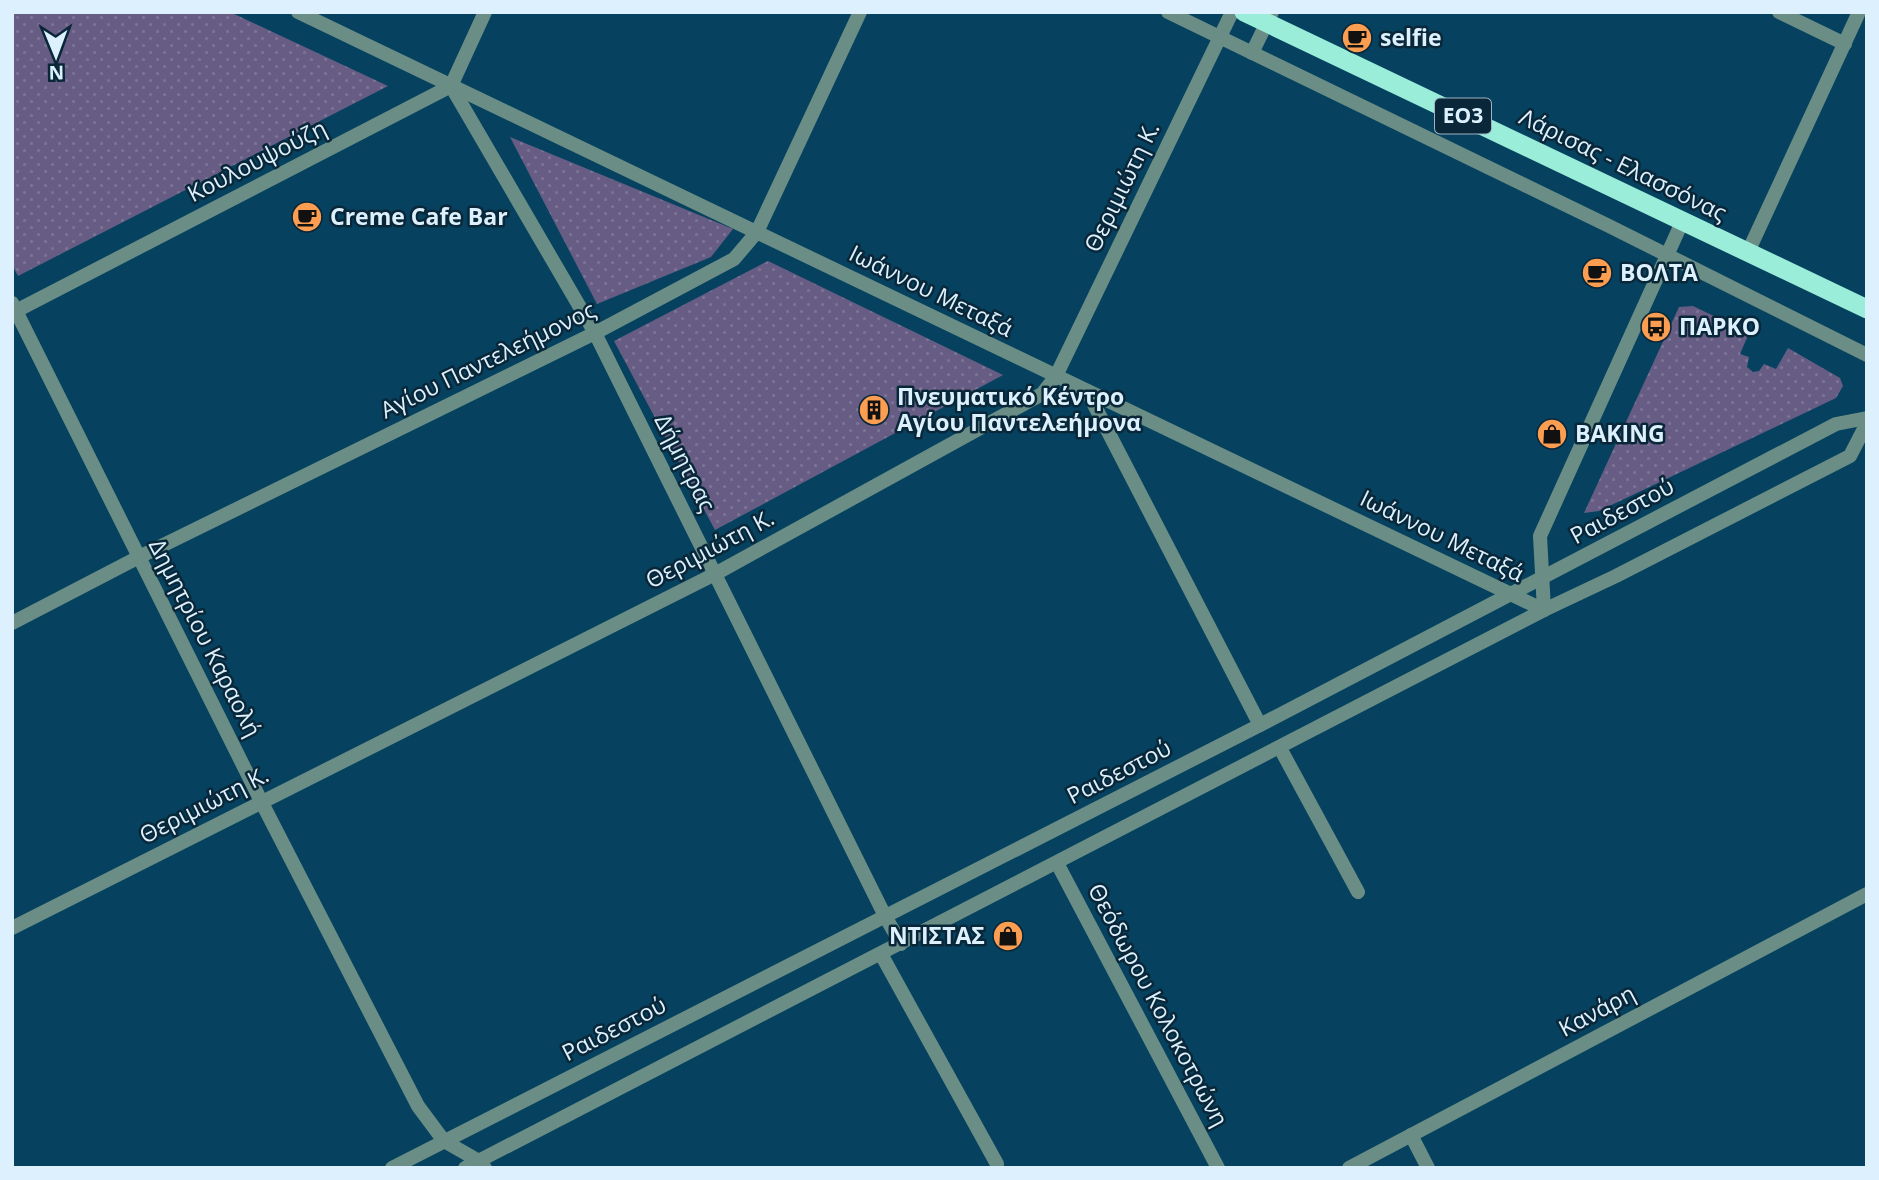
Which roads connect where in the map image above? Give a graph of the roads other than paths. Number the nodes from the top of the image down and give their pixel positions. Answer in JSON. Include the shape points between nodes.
{"nodes":[{"id":1,"x":299,"y":12,"type":"edge"},
{"id":2,"x":485,"y":12,"type":"edge"},
{"id":3,"x":860,"y":12,"type":"edge"},
{"id":4,"x":1168,"y":12,"type":"edge"},
{"id":5,"x":1231,"y":12,"type":"edge"},
{"id":6,"x":1244,"y":12,"type":"edge"},
{"id":7,"x":1779,"y":12,"type":"edge"},
{"id":8,"x":1859,"y":12,"type":"edge"},
{"id":9,"x":1269,"y":18,"type":"edge"},
{"id":10,"x":1220,"y":37,"type":"junction"},
{"id":11,"x":1844,"y":44,"type":"junction"},
{"id":12,"x":1252,"y":53,"type":"junction"},
{"id":13,"x":452,"y":86,"type":"junction"},
{"id":14,"x":1683,"y":220,"type":"junction"},
{"id":15,"x":757,"y":232,"type":"junction"},
{"id":16,"x":1748,"y":252,"type":"junction"},
{"id":17,"x":1667,"y":255,"type":"junction"},
{"id":18,"x":14,"y":309,"type":"edge"},
{"id":19,"x":1867,"y":309,"type":"edge"},
{"id":20,"x":595,"y":333,"type":"junction"},
{"id":21,"x":1867,"y":355,"type":"edge"},
{"id":22,"x":1056,"y":376,"type":"junction"},
{"id":23,"x":1087,"y":390,"type":"junction"},
{"id":24,"x":1867,"y":421,"type":"edge"},
{"id":25,"x":139,"y":557,"type":"junction"},
{"id":26,"x":715,"y":574,"type":"junction"},
{"id":27,"x":1542,"y":578,"type":"junction"},
{"id":28,"x":1511,"y":594,"type":"junction"},
{"id":29,"x":1544,"y":610,"type":"junction"},
{"id":30,"x":12,"y":623,"type":"edge"},
{"id":31,"x":1261,"y":726,"type":"junction"},
{"id":32,"x":1280,"y":748,"type":"junction"},
{"id":33,"x":261,"y":801,"type":"junction"},
{"id":34,"x":1057,"y":863,"type":"junction"},
{"id":35,"x":1358,"y":892,"type":"dead end"},
{"id":36,"x":1867,"y":894,"type":"edge"},
{"id":37,"x":885,"y":916,"type":"junction"},
{"id":38,"x":12,"y":928,"type":"edge"},
{"id":39,"x":901,"y":943,"type":"junction"},
{"id":40,"x":881,"y":954,"type":"junction"},
{"id":41,"x":1411,"y":1135,"type":"junction"},
{"id":42,"x":444,"y":1141,"type":"junction"},
{"id":43,"x":997,"y":1164,"type":"dead end"},
{"id":44,"x":476,"y":1165,"type":"edge"},
{"id":45,"x":392,"y":1168,"type":"edge"},
{"id":46,"x":1218,"y":1168,"type":"edge"},
{"id":47,"x":1349,"y":1168,"type":"edge"},
{"id":48,"x":1428,"y":1168,"type":"edge"}],
"edges":[{"from":1,"to":13,"type":"street","name":"Ιωάννου Μεταξά"},
{"from":2,"to":13,"type":"street"},
{"from":3,"to":15,"type":"street","name":"Αγίου Παντελεήμονος"},
{"from":4,"to":10,"type":"street"},
{"from":5,"to":10,"type":"street","name":"Θεριμιώτη Κ."},
{"from":6,"to":9,"type":"highway","name":"Λάρισας - Ελασσόνας","number":"ΕΟ3"},
{"from":7,"to":11,"type":"street"},
{"from":8,"to":11,"type":"street"},
{"from":9,"to":12,"type":"street"},
{"from":9,"to":14,"type":"highway","name":"Λάρισας - Ελασσόνας","number":"ΕΟ3"},
{"from":10,"to":12,"type":"street"},
{"from":10,"to":22,"type":"street","name":"Θεριμιώτη Κ."},
{"from":11,"to":16,"type":"street"},
{"from":12,"to":17,"type":"street"},
{"from":13,"to":15,"type":"street","name":"Ιωάννου Μεταξά"},
{"from":13,"to":18,"type":"street","name":"Κουλουψούζη"},
{"from":13,"to":20,"type":"street","name":"Δήμητρας"},
{"from":14,"to":16,"type":"highway","name":"Λάρισας - Ελασσόνας","number":"ΕΟ3"},
{"from":14,"to":17,"type":"street"},
{"from":15,"to":20,"type":"street","name":"Αγίου Παντελεήμονος","via":[[734,259]]},
{"from":15,"to":22,"type":"street","name":"Ιωάννου Μεταξά"},
{"from":16,"to":19,"type":"highway","name":"Λάρισας - Ελασσόνας","number":"ΕΟ3"},
{"from":17,"to":21,"type":"street"},
{"from":17,"to":27,"type":"street","via":[[1539,536]]},
{"from":18,"to":25,"type":"street","name":"Δημητρίου Καραολή"},
{"from":20,"to":25,"type":"street","name":"Αγίου Παντελεήμονος"},
{"from":20,"to":26,"type":"street","name":"Δήμητρας"},
{"from":22,"to":23,"type":"street","name":"Ιωάννου Μεταξά"},
{"from":22,"to":26,"type":"street","name":"Θεριμιώτη Κ.","via":[[1042,394]]},
{"from":23,"to":28,"type":"street","name":"Ιωάννου Μεταξά"},
{"from":23,"to":31,"type":"street"},
{"from":24,"to":27,"type":"street","name":"Ραιδεστού","via":[[1836,424]]},
{"from":24,"to":29,"type":"street","name":"Ραιδεστού","via":[[1850,456]]},
{"from":25,"to":30,"type":"street","name":"Αγίου Παντελεήμονος"},
{"from":25,"to":33,"type":"street","name":"Δημητρίου Καραολή"},
{"from":26,"to":33,"type":"street","name":"Θεριμιώτη Κ."},
{"from":26,"to":37,"type":"street","name":"Δήμητρας"},
{"from":27,"to":28,"type":"street","name":"Ραιδεστού"},
{"from":27,"to":29,"type":"street"},
{"from":28,"to":29,"type":"street","name":"Ιωάννου Μεταξά"},
{"from":28,"to":31,"type":"street","name":"Ραιδεστού"},
{"from":29,"to":32,"type":"street","name":"Ραιδεστού"},
{"from":31,"to":37,"type":"street","name":"Ραιδεστού"},
{"from":32,"to":34,"type":"street","name":"Ραιδεστού"},
{"from":32,"to":35,"type":"street"},
{"from":33,"to":38,"type":"street","name":"Θεριμιώτη Κ."},
{"from":33,"to":42,"type":"street","name":"Δημητρίου Καραολή","via":[[418,1106]]},
{"from":34,"to":39,"type":"street","name":"Ραιδεστού"},
{"from":34,"to":46,"type":"street","name":"Θεόδωρου Κολοκοτρώνη"},
{"from":36,"to":41,"type":"street","name":"Κανάρη"},
{"from":37,"to":39,"type":"street","name":"Δήμητρας"},
{"from":37,"to":42,"type":"street","name":"Ραιδεστού"},
{"from":39,"to":40,"type":"street","name":"Ραιδεστού"},
{"from":40,"to":43,"type":"street"},
{"from":40,"to":44,"type":"street","name":"Ραιδεστού"},
{"from":41,"to":47,"type":"street","name":"Κανάρη"},
{"from":41,"to":48,"type":"street"},
{"from":42,"to":44,"type":"street","name":"Δημητρίου Καραολή"},
{"from":42,"to":45,"type":"street","name":"Ραιδεστού"}]}
